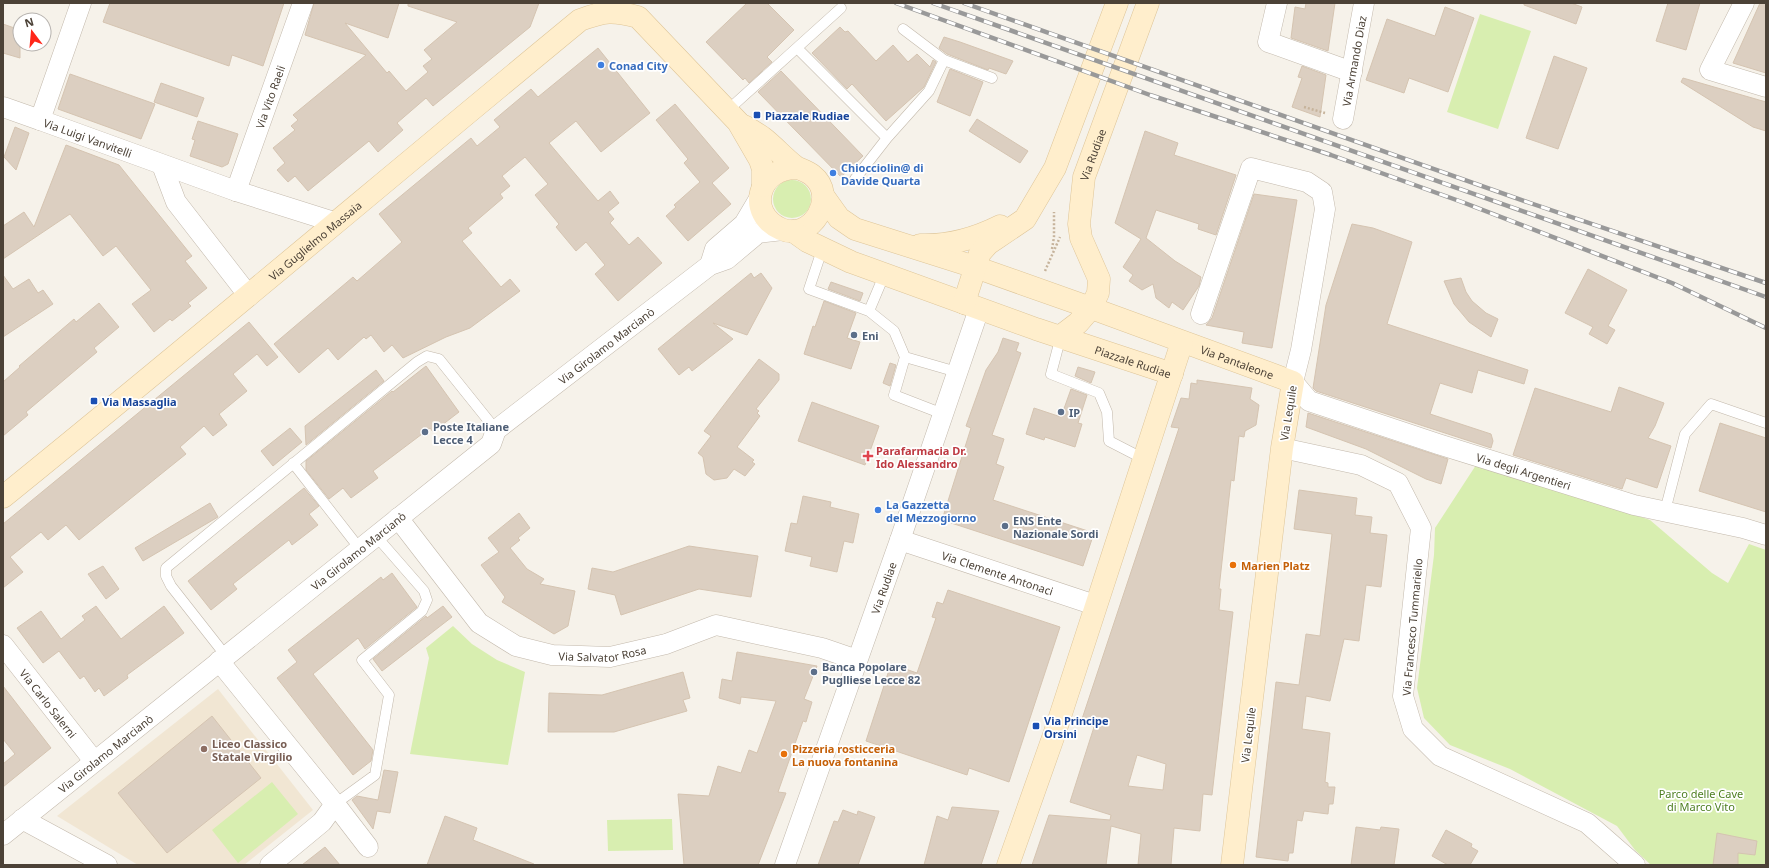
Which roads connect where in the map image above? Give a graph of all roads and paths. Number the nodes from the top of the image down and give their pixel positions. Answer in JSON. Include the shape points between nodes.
{"nodes":[{"id":1,"x":82,"y":3,"type":"edge"},
{"id":2,"x":303,"y":3,"type":"edge"},
{"id":3,"x":1117,"y":3,"type":"edge"},
{"id":4,"x":1148,"y":3,"type":"edge"},
{"id":5,"x":1277,"y":3,"type":"edge"},
{"id":6,"x":1364,"y":3,"type":"edge"},
{"id":7,"x":1744,"y":3,"type":"edge"},
{"id":8,"x":841,"y":8,"type":"dead end"},
{"id":9,"x":623,"y":9,"type":"edge"},
{"id":10,"x":584,"y":12,"type":"edge"},
{"id":11,"x":903,"y":29,"type":"dead end"},
{"id":12,"x":797,"y":48,"type":"junction"},
{"id":13,"x":944,"y":60,"type":"junction"},
{"id":14,"x":1352,"y":72,"type":"junction"},
{"id":15,"x":992,"y":78,"type":"dead end"},
{"id":16,"x":1766,"y":87,"type":"edge"},
{"id":17,"x":3,"y":107,"type":"edge"},
{"id":18,"x":1304,"y":107,"type":"dead end"},
{"id":19,"x":733,"y":116,"type":"junction"},
{"id":20,"x":1335,"y":117,"type":"joint"},
{"id":21,"x":40,"y":120,"type":"junction"},
{"id":22,"x":888,"y":138,"type":"junction"},
{"id":23,"x":162,"y":166,"type":"junction"},
{"id":24,"x":798,"y":168,"type":"junction"},
{"id":25,"x":855,"y":179,"type":"dead end"},
{"id":26,"x":236,"y":191,"type":"junction"},
{"id":27,"x":762,"y":191,"type":"junction"},
{"id":28,"x":824,"y":197,"type":"junction"},
{"id":29,"x":1034,"y":204,"type":"junction"},
{"id":30,"x":334,"y":222,"type":"junction"},
{"id":31,"x":788,"y":230,"type":"junction"},
{"id":32,"x":896,"y":243,"type":"junction"},
{"id":33,"x":823,"y":247,"type":"junction"},
{"id":34,"x":710,"y":265,"type":"junction"},
{"id":35,"x":975,"y":267,"type":"junction"},
{"id":36,"x":885,"y":273,"type":"junction"},
{"id":37,"x":248,"y":296,"type":"junction"},
{"id":38,"x":971,"y":306,"type":"junction"},
{"id":39,"x":1091,"y":308,"type":"junction"},
{"id":40,"x":869,"y":311,"type":"junction"},
{"id":41,"x":1201,"y":314,"type":"dead end"},
{"id":42,"x":1061,"y":336,"type":"junction"},
{"id":43,"x":1182,"y":342,"type":"junction"},
{"id":44,"x":905,"y":357,"type":"junction"},
{"id":45,"x":957,"y":372,"type":"junction"},
{"id":46,"x":1172,"y":374,"type":"junction"},
{"id":47,"x":1293,"y":382,"type":"junction"},
{"id":48,"x":943,"y":414,"type":"junction"},
{"id":49,"x":1766,"y":422,"type":"edge"},
{"id":50,"x":496,"y":430,"type":"junction"},
{"id":51,"x":1282,"y":448,"type":"junction"},
{"id":52,"x":1144,"y":459,"type":"junction"},
{"id":53,"x":294,"y":463,"type":"junction"},
{"id":54,"x":3,"y":497,"type":"edge"},
{"id":55,"x":1665,"y":511,"type":"junction"},
{"id":56,"x":398,"y":518,"type":"junction"},
{"id":57,"x":1766,"y":535,"type":"edge"},
{"id":58,"x":376,"y":536,"type":"junction"},
{"id":59,"x":900,"y":540,"type":"junction"},
{"id":60,"x":360,"y":549,"type":"junction"},
{"id":61,"x":1095,"y":605,"type":"junction"},
{"id":62,"x":3,"y":645,"type":"edge"},
{"id":63,"x":222,"y":659,"type":"junction"},
{"id":64,"x":857,"y":660,"type":"junction"},
{"id":65,"x":94,"y":761,"type":"junction"},
{"id":66,"x":335,"y":804,"type":"junction"},
{"id":67,"x":22,"y":820,"type":"junction"},
{"id":68,"x":3,"y":835,"type":"edge"},
{"id":69,"x":368,"y":847,"type":"dead end"},
{"id":70,"x":106,"y":865,"type":"edge"},
{"id":71,"x":270,"y":865,"type":"edge"},
{"id":72,"x":785,"y":865,"type":"edge"},
{"id":73,"x":1008,"y":865,"type":"edge"},
{"id":74,"x":1232,"y":865,"type":"edge"},
{"id":75,"x":1635,"y":865,"type":"edge"}],
"edges":[{"from":1,"to":21,"type":"street","name":"Via Luigi Vanvitelli"},
{"from":2,"to":26,"type":"street","name":"Via Vito Raeli"},
{"from":3,"to":29,"type":"main road","via":[[1055,168]]},
{"from":4,"to":39,"type":"main road","name":"Via Rudiae","via":[[1084,177],[1079,224],[1081,238],[1099,279],[1098,293]]},
{"from":5,"to":14,"type":"street","via":[[1268,42]]},
{"from":6,"to":14,"type":"street","name":"Via Armando Diaz"},
{"from":7,"to":16,"type":"street","via":[[1710,70]]},
{"from":8,"to":12,"type":"lane"},
{"from":9,"to":10,"type":"main road","name":"Via Guglielmo Massaia","via":[[600,13]]},
{"from":9,"to":19,"type":"main road","name":"Piazzale Rudiae"},
{"from":10,"to":30,"type":"main road","name":"Via Guglielmo Massaia"},
{"from":11,"to":13,"type":"lane"},
{"from":12,"to":19,"type":"lane"},
{"from":12,"to":22,"type":"lane"},
{"from":13,"to":15,"type":"lane"},
{"from":13,"to":22,"type":"lane","via":[[929,92]]},
{"from":14,"to":20,"type":"street","name":"Via Armando Diaz"},
{"from":17,"to":21,"type":"street"},
{"from":18,"to":20,"type":"path"},
{"from":19,"to":24,"type":"main road","name":"Piazzale Rudiae"},
{"from":19,"to":27,"type":"main road","name":"Piazzale Rudiae","via":[[760,160],[763,169]]},
{"from":21,"to":23,"type":"street","name":"Via Luigi Vanvitelli"},
{"from":22,"to":25,"type":"lane"},
{"from":23,"to":26,"type":"street","name":"Via Luigi Vanvitelli"},
{"from":23,"to":37,"type":"street","via":[[176,202]]},
{"from":24,"to":27,"type":"main road","via":[[777,171],[769,178]]},
{"from":24,"to":28,"type":"main road","name":"Piazzale Rudiae","via":[[816,178]]},
{"from":26,"to":30,"type":"street","name":"Via Luigi Vanvitelli"},
{"from":27,"to":31,"type":"main road","name":"Piazzale Rudiae","via":[[761,207],[766,217],[773,225]]},
{"from":27,"to":34,"type":"street","via":[[744,224],[715,249]]},
{"from":28,"to":31,"type":"main road","via":[[822,209],[816,220],[805,228]]},
{"from":28,"to":32,"type":"main road","name":"Piazzale Rudiae","via":[[839,218],[855,229]]},
{"from":29,"to":32,"type":"main road","via":[[1004,224],[982,235],[959,242],[929,245]]},
{"from":29,"to":35,"type":"main road","via":[[1025,219],[988,244],[980,253]]},
{"from":30,"to":37,"type":"main road","name":"Via Guglielmo Massaia"},
{"from":31,"to":33,"type":"main road","name":"Piazzale Rudiae"},
{"from":31,"to":34,"type":"street","name":"Via Girolamo Marcianò","via":[[758,233],[727,259]]},
{"from":32,"to":35,"type":"main road","name":"Piazzale Rudiae"},
{"from":33,"to":36,"type":"main road","name":"Piazzale Rudiae","via":[[844,259]]},
{"from":33,"to":40,"type":"lane","via":[[809,289]]},
{"from":34,"to":50,"type":"street","name":"Via Girolamo Marcianò"},
{"from":35,"to":38,"type":"main road"},
{"from":35,"to":39,"type":"main road","name":"Piazzale Rudiae"},
{"from":36,"to":38,"type":"main road","name":"Piazzale Rudiae"},
{"from":36,"to":40,"type":"lane"},
{"from":37,"to":54,"type":"main road","name":"Via Guglielmo Massaia"},
{"from":38,"to":42,"type":"main road","name":"Piazzale Rudiae"},
{"from":38,"to":45,"type":"street","name":"Via Rudiae"},
{"from":39,"to":42,"type":"main road","via":[[1078,323]]},
{"from":39,"to":43,"type":"main road","name":"Piazzale Rudiae"},
{"from":40,"to":44,"type":"lane","via":[[894,331]]},
{"from":41,"to":47,"type":"street","name":"Via Lequile","via":[[1251,168],[1307,182],[1322,192],[1325,209],[1301,350]]},
{"from":42,"to":46,"type":"main road","name":"Piazzale Rudiae"},
{"from":42,"to":52,"type":"lane","via":[[1051,374],[1099,393],[1107,412],[1109,441]]},
{"from":43,"to":46,"type":"main road","name":"Piazzale Rudiae"},
{"from":43,"to":47,"type":"main road","name":"Via Pantaleone"},
{"from":44,"to":45,"type":"lane"},
{"from":44,"to":48,"type":"lane","via":[[894,396]]},
{"from":45,"to":48,"type":"street","name":"Via Rudiae"},
{"from":46,"to":52,"type":"main road"},
{"from":47,"to":51,"type":"main road","name":"Via Lequile"},
{"from":47,"to":55,"type":"street","name":"Via degli Argentieri","via":[[1309,401],[1634,505]]},
{"from":48,"to":59,"type":"street","name":"Via Rudiae"},
{"from":49,"to":55,"type":"lane","via":[[1711,404],[1685,434]]},
{"from":50,"to":53,"type":"lane","via":[[439,359],[427,356]]},
{"from":50,"to":56,"type":"street","name":"Via Girolamo Marcianò","via":[[491,444]]},
{"from":51,"to":74,"type":"main road","name":"Via Lequile"},
{"from":51,"to":75,"type":"street","name":"Via Francesco Tummariello","via":[[1361,465],[1398,483],[1421,528],[1403,696],[1414,728],[1440,756],[1587,823]]},
{"from":52,"to":61,"type":"main road"},
{"from":53,"to":60,"type":"lane"},
{"from":53,"to":63,"type":"lane","via":[[166,568],[166,576],[171,586]]},
{"from":55,"to":57,"type":"street","name":"Via degli Argentieri"},
{"from":56,"to":58,"type":"street","name":"Via Girolamo Marcianò"},
{"from":56,"to":64,"type":"street","name":"Via Salvator Rosa","via":[[479,623],[516,646],[552,655],[610,657],[666,644],[716,625],[822,648]]},
{"from":58,"to":60,"type":"street","name":"Via Girolamo Marcianò"},
{"from":58,"to":66,"type":"lane","via":[[424,591],[427,600],[422,611],[362,660],[389,695],[375,775]]},
{"from":59,"to":61,"type":"street","name":"Via Clemente Antonaci"},
{"from":59,"to":64,"type":"street","name":"Via Rudiae"},
{"from":60,"to":63,"type":"street","name":"Via Girolamo Marcianò"},
{"from":61,"to":73,"type":"main road"},
{"from":62,"to":65,"type":"street","name":"Via Carlo Salerni"},
{"from":63,"to":65,"type":"street","name":"Via Girolamo Marcianò"},
{"from":63,"to":66,"type":"street"},
{"from":64,"to":72,"type":"street","name":"Via Rudiae"},
{"from":65,"to":67,"type":"street","name":"Via Girolamo Marcianò"},
{"from":66,"to":69,"type":"street"},
{"from":66,"to":71,"type":"street","via":[[322,822]]},
{"from":67,"to":68,"type":"street","name":"Via Girolamo Marcianò"},
{"from":67,"to":70,"type":"street"}]}
